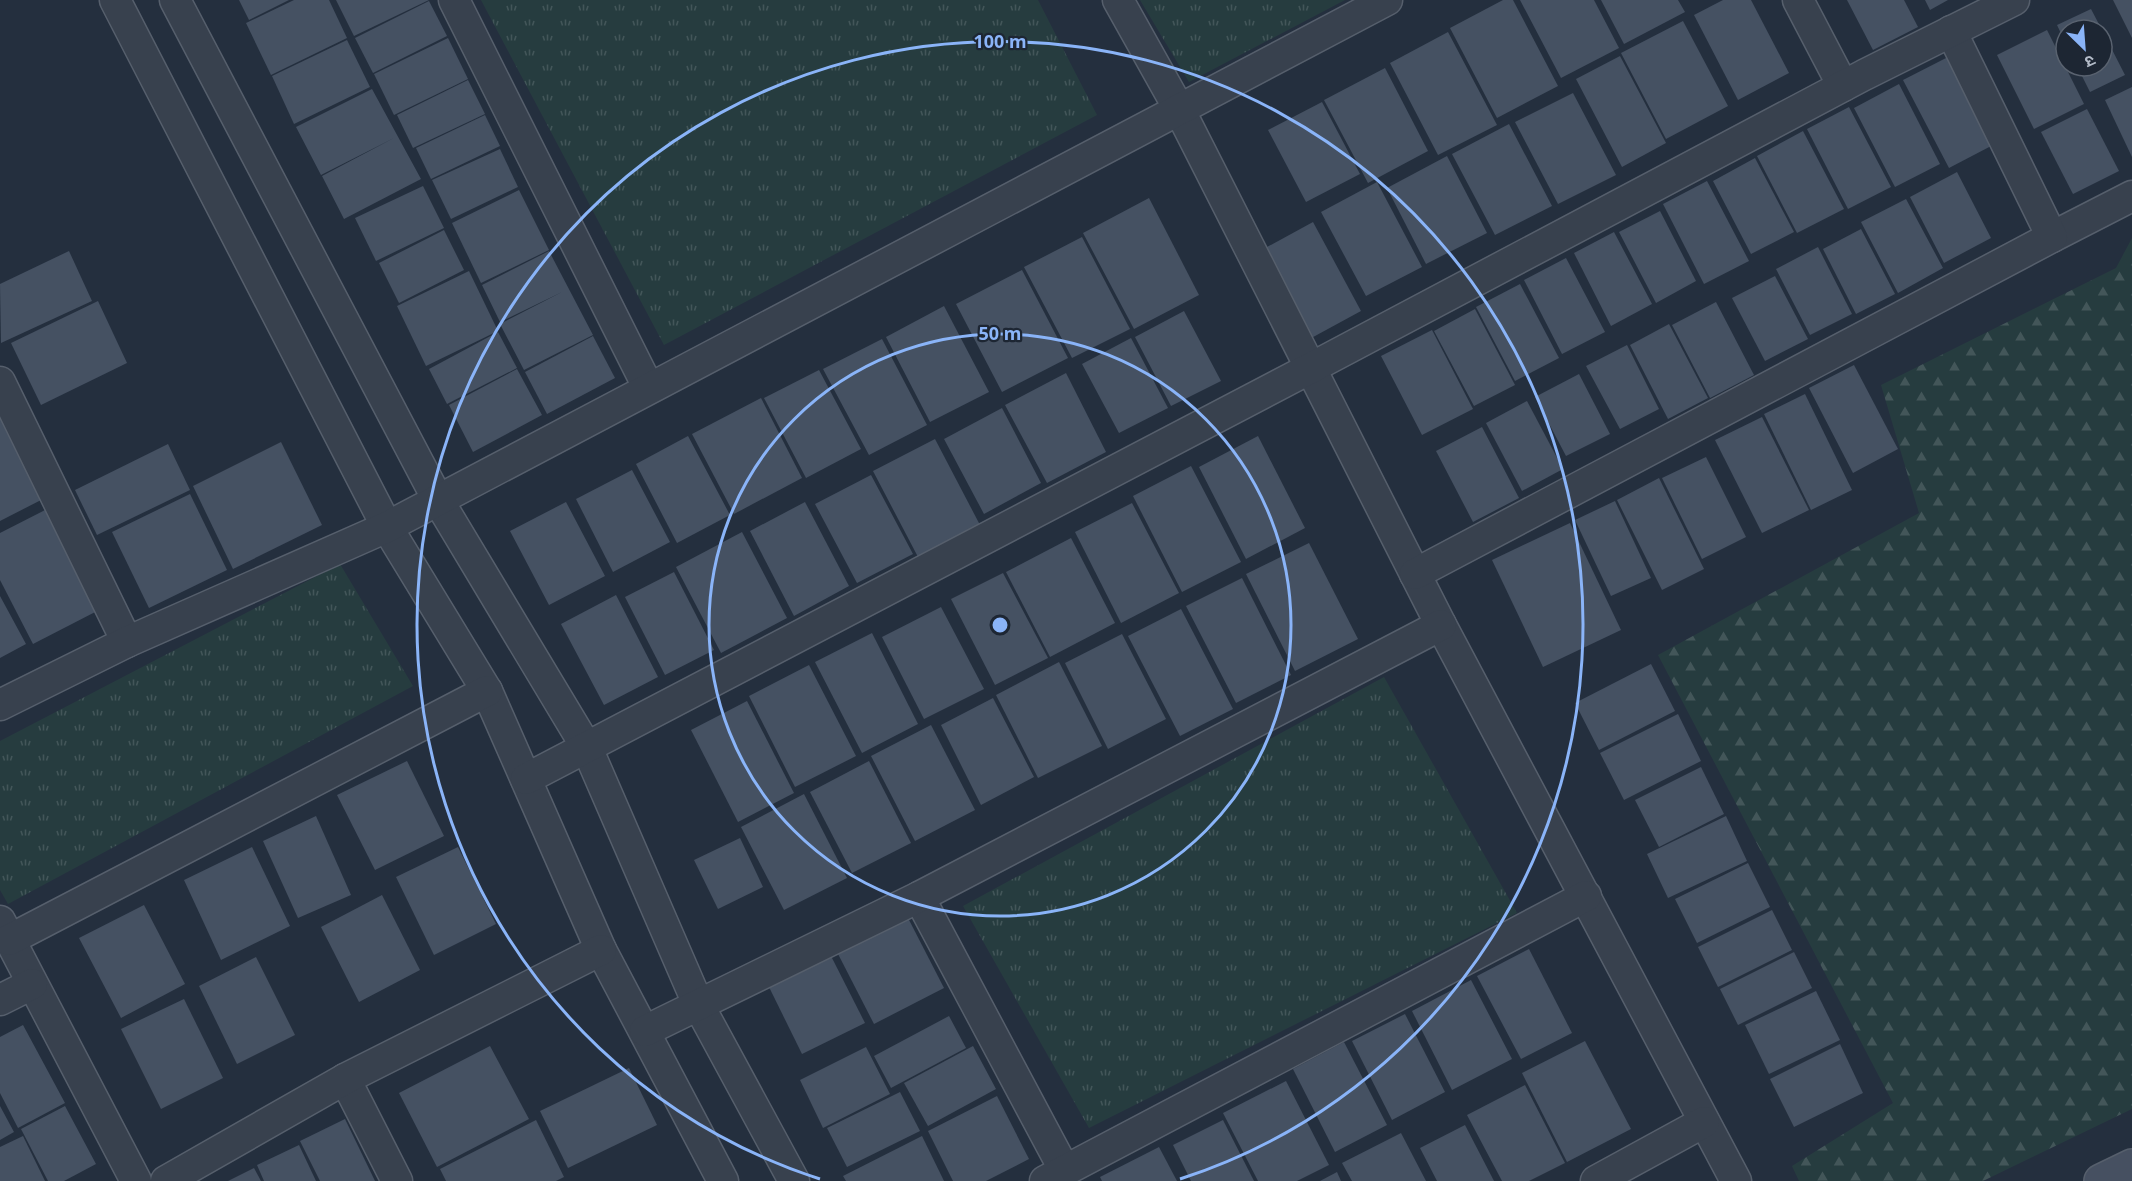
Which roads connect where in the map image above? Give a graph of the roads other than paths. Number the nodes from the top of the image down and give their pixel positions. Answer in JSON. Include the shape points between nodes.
{"nodes":[{"id":1,"x":115,"y":0,"type":"edge"},
{"id":2,"x":174,"y":0,"type":"edge"},
{"id":3,"x":454,"y":0,"type":"edge"},
{"id":4,"x":1118,"y":0,"type":"edge"},
{"id":5,"x":1387,"y":0,"type":"edge"},
{"id":6,"x":1798,"y":0,"type":"edge"},
{"id":7,"x":2014,"y":0,"type":"edge"},
{"id":8,"x":1951,"y":31,"type":"junction"},
{"id":9,"x":1843,"y":86,"type":"junction"},
{"id":10,"x":1179,"y":109,"type":"junction"},
{"id":11,"x":2132,"y":196,"type":"edge"},
{"id":12,"x":2052,"y":237,"type":"junction"},
{"id":13,"x":1309,"y":369,"type":"junction"},
{"id":14,"x":1,"y":386,"type":"edge"},
{"id":15,"x":648,"y":387,"type":"junction"},
{"id":16,"x":438,"y":500,"type":"junction"},
{"id":17,"x":387,"y":527,"type":"junction"},
{"id":18,"x":1415,"y":574,"type":"junction"},
{"id":19,"x":1441,"y":625,"type":"junction"},
{"id":20,"x":127,"y":642,"type":"junction"},
{"id":21,"x":487,"y":691,"type":"junction"},
{"id":22,"x":0,"y":705,"type":"edge"},
{"id":23,"x":587,"y":748,"type":"junction"},
{"id":24,"x":526,"y":779,"type":"junction"},
{"id":25,"x":1586,"y":896,"type":"junction"},
{"id":26,"x":919,"y":897,"type":"junction"},
{"id":27,"x":5,"y":931,"type":"edge"},
{"id":28,"x":601,"y":950,"type":"junction"},
{"id":29,"x":32,"y":984,"type":"junction"},
{"id":30,"x":0,"y":1000,"type":"edge"},
{"id":31,"x":698,"y":1004,"type":"junction"},
{"id":32,"x":645,"y":1031,"type":"junction"},
{"id":33,"x":345,"y":1079,"type":"junction"},
{"id":34,"x":1704,"y":1122,"type":"junction"},
{"id":35,"x":2132,"y":1166,"type":"edge"},
{"id":36,"x":1055,"y":1176,"type":"edge"},
{"id":37,"x":136,"y":1181,"type":"edge"},
{"id":38,"x":166,"y":1181,"type":"edge"},
{"id":39,"x":397,"y":1181,"type":"edge"},
{"id":40,"x":723,"y":1181,"type":"edge"},
{"id":41,"x":794,"y":1181,"type":"edge"},
{"id":42,"x":1596,"y":1181,"type":"edge"},
{"id":43,"x":1736,"y":1181,"type":"edge"},
{"id":44,"x":2101,"y":1181,"type":"edge"}],
"edges":[{"from":1,"to":17,"type":"street"},
{"from":2,"to":16,"type":"street"},
{"from":3,"to":15,"type":"street"},
{"from":4,"to":10,"type":"street"},
{"from":5,"to":10,"type":"street"},
{"from":6,"to":9,"type":"street"},
{"from":7,"to":8,"type":"street"},
{"from":8,"to":9,"type":"street"},
{"from":8,"to":12,"type":"street"},
{"from":9,"to":13,"type":"street"},
{"from":10,"to":13,"type":"street"},
{"from":10,"to":15,"type":"street"},
{"from":11,"to":12,"type":"street"},
{"from":12,"to":18,"type":"street"},
{"from":13,"to":18,"type":"street"},
{"from":13,"to":23,"type":"street"},
{"from":14,"to":20,"type":"street"},
{"from":15,"to":16,"type":"street"},
{"from":16,"to":17,"type":"street"},
{"from":16,"to":23,"type":"street"},
{"from":17,"to":20,"type":"street"},
{"from":17,"to":21,"type":"street"},
{"from":18,"to":19,"type":"street"},
{"from":19,"to":25,"type":"street"},
{"from":19,"to":26,"type":"street"},
{"from":20,"to":22,"type":"street"},
{"from":21,"to":24,"type":"street"},
{"from":21,"to":27,"type":"street"},
{"from":23,"to":24,"type":"street"},
{"from":23,"to":31,"type":"street"},
{"from":24,"to":28,"type":"street"},
{"from":25,"to":34,"type":"street"},
{"from":25,"to":36,"type":"street"},
{"from":26,"to":31,"type":"street"},
{"from":26,"to":36,"type":"street"},
{"from":27,"to":29,"type":"street"},
{"from":28,"to":32,"type":"street"},
{"from":28,"to":33,"type":"street"},
{"from":29,"to":30,"type":"street"},
{"from":29,"to":37,"type":"street"},
{"from":31,"to":32,"type":"street"},
{"from":31,"to":41,"type":"street"},
{"from":32,"to":40,"type":"street"},
{"from":33,"to":38,"type":"street"},
{"from":33,"to":39,"type":"street"},
{"from":34,"to":42,"type":"street"},
{"from":34,"to":43,"type":"street"},
{"from":35,"to":44,"type":"main road"}]}
